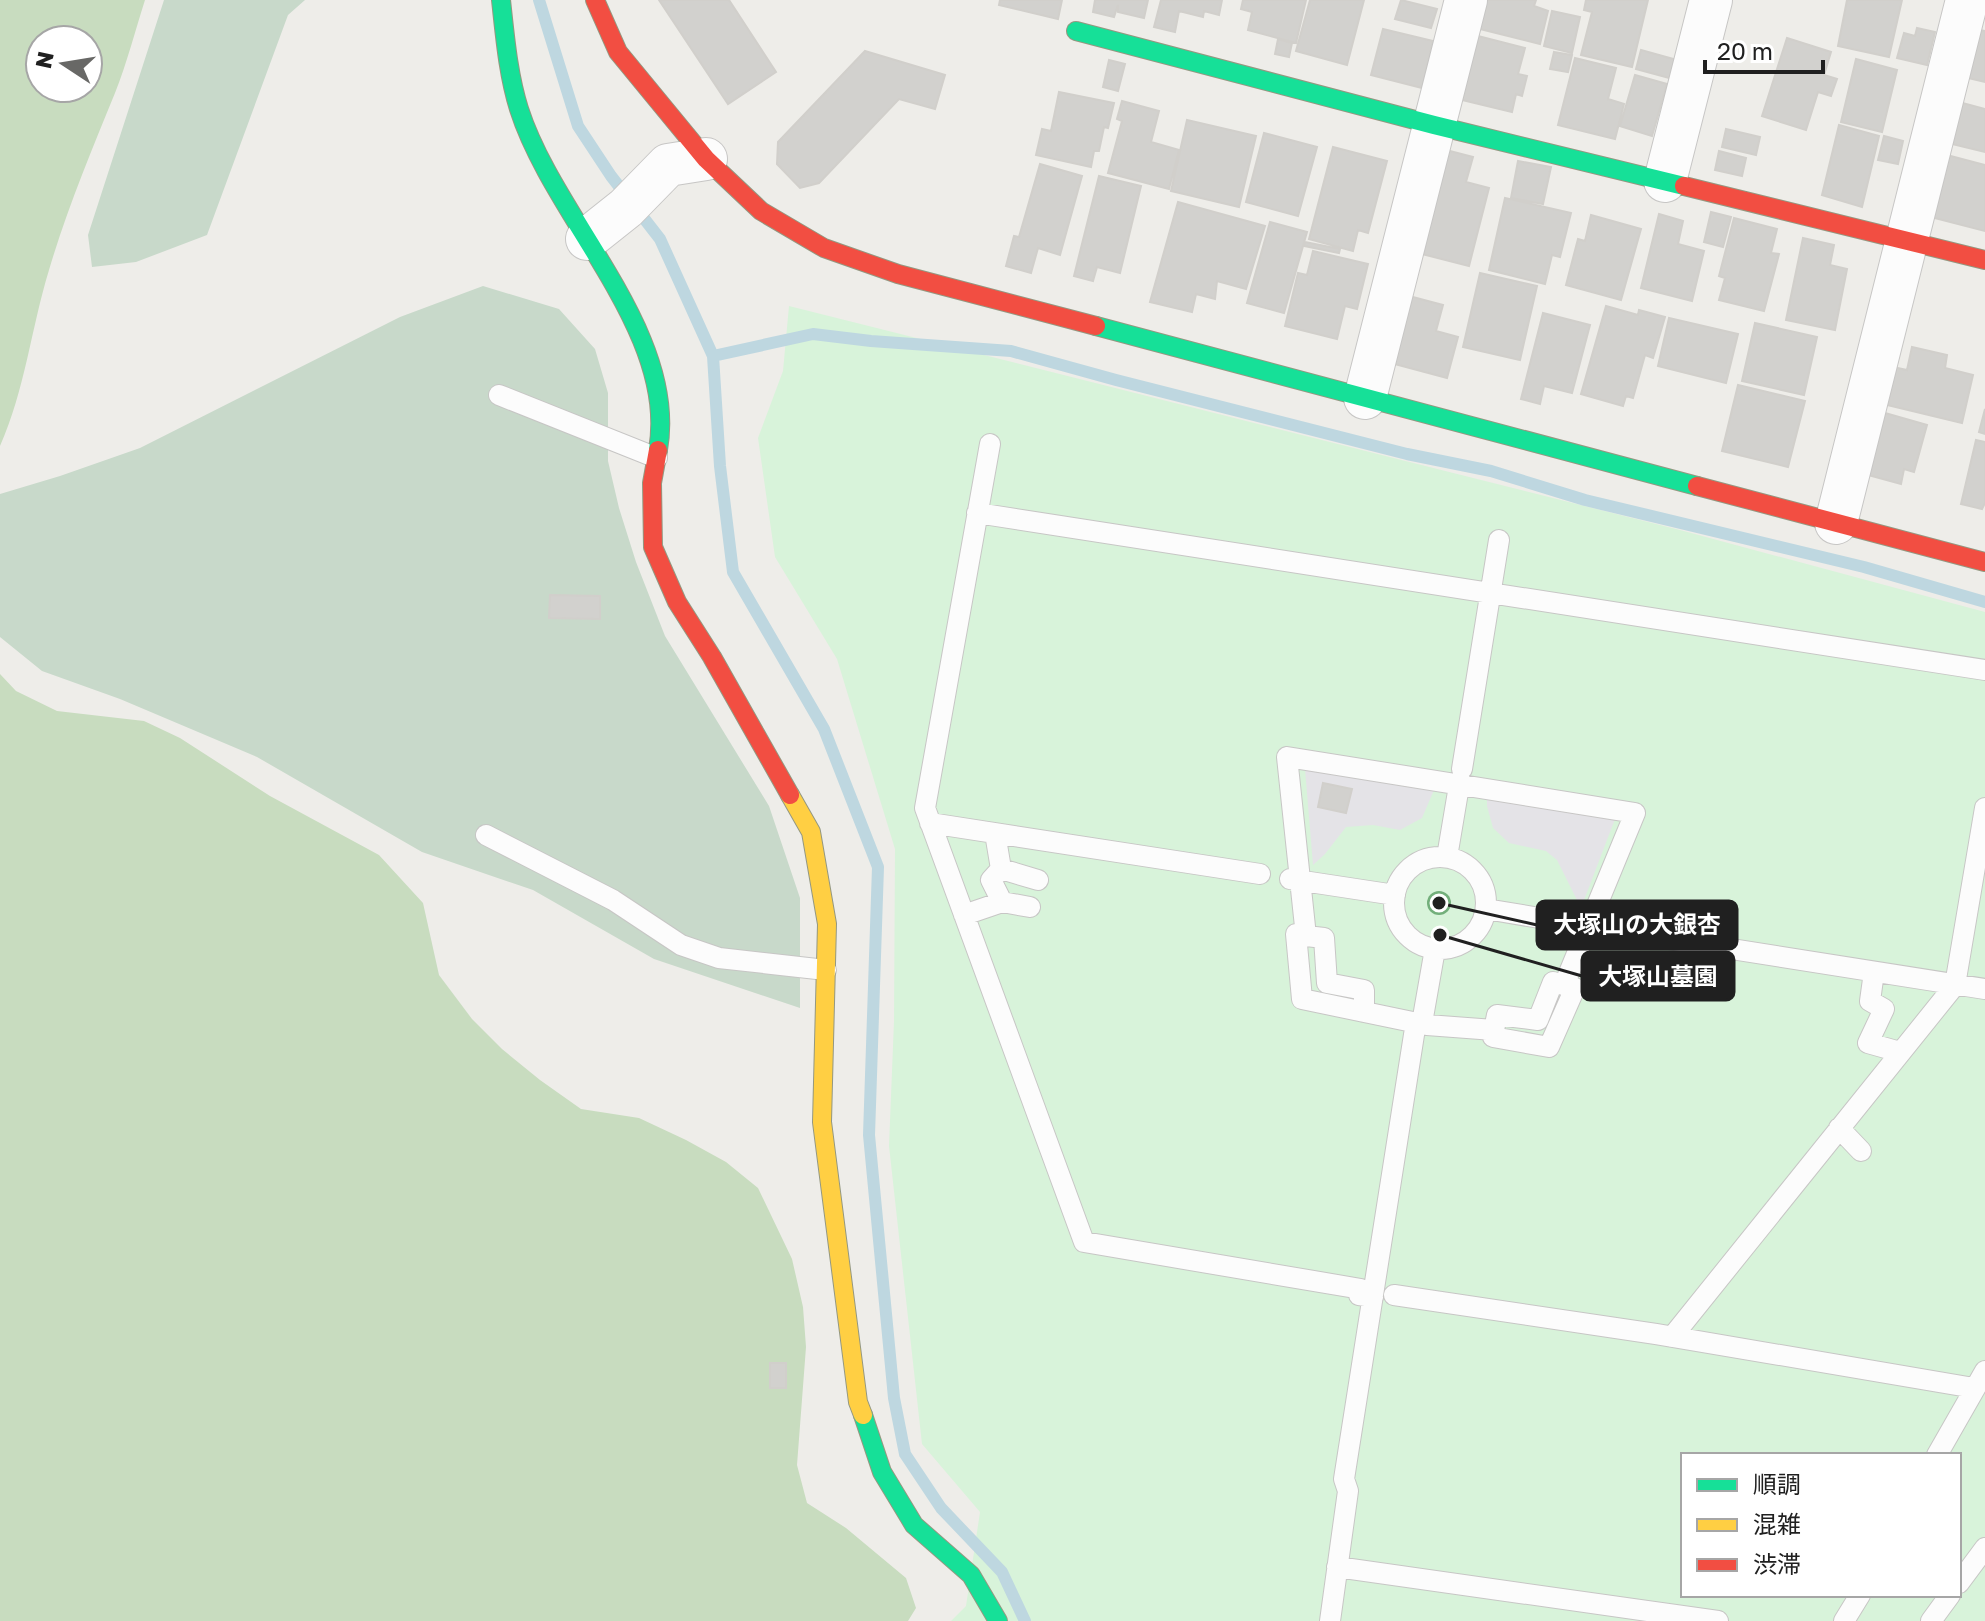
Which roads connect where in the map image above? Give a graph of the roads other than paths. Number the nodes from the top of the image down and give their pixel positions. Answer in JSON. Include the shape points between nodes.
{"nodes":[{"id":1,"x":501,"y":0,"type":"edge"},
{"id":2,"x":595,"y":0,"type":"edge"},
{"id":3,"x":1466,"y":0,"type":"edge"},
{"id":4,"x":1711,"y":0,"type":"edge"},
{"id":5,"x":1967,"y":0,"type":"edge"},
{"id":6,"x":1076,"y":31,"type":"dead end"},
{"id":7,"x":1434,"y":125,"type":"junction"},
{"id":8,"x":687,"y":162,"type":"junction"},
{"id":9,"x":1665,"y":181,"type":"junction"},
{"id":10,"x":587,"y":239,"type":"junction"},
{"id":11,"x":1905,"y":240,"type":"junction"},
{"id":12,"x":1985,"y":260,"type":"edge"},
{"id":13,"x":499,"y":395,"type":"dead end"},
{"id":14,"x":1365,"y":398,"type":"junction"},
{"id":15,"x":990,"y":444,"type":"dead end"},
{"id":16,"x":657,"y":458,"type":"junction"},
{"id":17,"x":977,"y":513,"type":"junction"},
{"id":18,"x":1836,"y":523,"type":"junction"},
{"id":19,"x":1499,"y":540,"type":"dead end"},
{"id":20,"x":1985,"y":562,"type":"edge"},
{"id":21,"x":1489,"y":593,"type":"junction"},
{"id":22,"x":1985,"y":670,"type":"edge"},
{"id":23,"x":1460,"y":778,"type":"junction"},
{"id":24,"x":1985,"y":808,"type":"edge"},
{"id":25,"x":930,"y":823,"type":"junction"},
{"id":26,"x":995,"y":833,"type":"junction"},
{"id":27,"x":486,"y":835,"type":"dead end"},
{"id":28,"x":1447,"y":857,"type":"junction"},
{"id":29,"x":1001,"y":869,"type":"junction"},
{"id":30,"x":1260,"y":874,"type":"dead end"},
{"id":31,"x":1038,"y":880,"type":"dead end"},
{"id":32,"x":1295,"y":880,"type":"junction"},
{"id":33,"x":1395,"y":895,"type":"junction"},
{"id":34,"x":1002,"y":902,"type":"junction"},
{"id":35,"x":1030,"y":907,"type":"dead end"},
{"id":36,"x":1486,"y":909,"type":"junction"},
{"id":37,"x":964,"y":915,"type":"junction"},
{"id":38,"x":1597,"y":928,"type":"junction"},
{"id":39,"x":1306,"y":936,"type":"junction"},
{"id":40,"x":1435,"y":949,"type":"junction"},
{"id":41,"x":826,"y":970,"type":"junction"},
{"id":42,"x":1874,"y":972,"type":"junction"},
{"id":43,"x":1564,"y":985,"type":"junction"},
{"id":44,"x":1955,"y":985,"type":"junction"},
{"id":45,"x":1985,"y":989,"type":"edge"},
{"id":46,"x":1364,"y":1012,"type":"junction"},
{"id":47,"x":1422,"y":1023,"type":"junction"},
{"id":48,"x":1494,"y":1030,"type":"junction"},
{"id":49,"x":1900,"y":1052,"type":"junction"},
{"id":50,"x":1839,"y":1128,"type":"junction"},
{"id":51,"x":1861,"y":1151,"type":"dead end"},
{"id":52,"x":1394,"y":1198,"type":"junction"},
{"id":53,"x":1394,"y":1295,"type":"dead end"},
{"id":54,"x":1373,"y":1297,"type":"junction"},
{"id":55,"x":1672,"y":1337,"type":"junction"},
{"id":56,"x":1980,"y":1379,"type":"edge"},
{"id":57,"x":1364,"y":1390,"type":"junction"},
{"id":58,"x":1938,"y":1453,"type":"edge"},
{"id":59,"x":1985,"y":1548,"type":"edge"},
{"id":60,"x":1337,"y":1567,"type":"junction"},
{"id":61,"x":1961,"y":1580,"type":"edge"},
{"id":62,"x":1859,"y":1597,"type":"edge"},
{"id":63,"x":1949,"y":1597,"type":"edge"},
{"id":64,"x":998,"y":1621,"type":"edge"},
{"id":65,"x":1330,"y":1621,"type":"edge"},
{"id":66,"x":1718,"y":1621,"type":"edge"},
{"id":67,"x":1844,"y":1621,"type":"edge"},
{"id":68,"x":1931,"y":1621,"type":"edge"}],
"edges":[{"from":1,"to":10,"type":"street","via":[[519,110],[553,185]]},
{"from":2,"to":8,"type":"street","via":[[618,52]]},
{"from":3,"to":7,"type":"street"},
{"from":4,"to":9,"type":"street"},
{"from":5,"to":11,"type":"street"},
{"from":6,"to":7,"type":"street"},
{"from":7,"to":9,"type":"street"},
{"from":7,"to":14,"type":"street"},
{"from":8,"to":10,"type":"street"},
{"from":8,"to":14,"type":"street","via":[[824,248],[868,264]]},
{"from":9,"to":11,"type":"street"},
{"from":10,"to":16,"type":"street","via":[[641,334],[655,373],[662,427]]},
{"from":11,"to":12,"type":"street"},
{"from":11,"to":18,"type":"street"},
{"from":13,"to":16,"type":"lane"},
{"from":14,"to":18,"type":"street"},
{"from":15,"to":17,"type":"lane"},
{"from":16,"to":41,"type":"street","via":[[653,547],[677,602],[811,832],[827,924]]},
{"from":17,"to":21,"type":"lane"},
{"from":17,"to":25,"type":"lane","via":[[925,808]]},
{"from":18,"to":20,"type":"street"},
{"from":19,"to":21,"type":"lane"},
{"from":21,"to":22,"type":"lane"},
{"from":21,"to":23,"type":"lane"},
{"from":23,"to":28,"type":"lane"},
{"from":23,"to":32,"type":"lane","via":[[1287,757]]},
{"from":23,"to":38,"type":"lane","via":[[1635,813]]},
{"from":24,"to":44,"type":"lane"},
{"from":25,"to":26,"type":"lane"},
{"from":25,"to":37,"type":"lane"},
{"from":26,"to":29,"type":"lane"},
{"from":26,"to":30,"type":"lane"},
{"from":27,"to":41,"type":"lane","via":[[613,900],[681,945],[719,958]]},
{"from":28,"to":33,"type":"lane","via":[[1422,860],[1407,870]]},
{"from":28,"to":36,"type":"lane","via":[[1473,870],[1484,887]]},
{"from":29,"to":31,"type":"lane"},
{"from":29,"to":34,"type":"lane","via":[[991,880]]},
{"from":32,"to":33,"type":"lane"},
{"from":32,"to":39,"type":"lane"},
{"from":33,"to":40,"type":"lane","via":[[1396,921],[1411,940]]},
{"from":34,"to":35,"type":"lane"},
{"from":34,"to":37,"type":"lane"},
{"from":36,"to":38,"type":"lane"},
{"from":36,"to":40,"type":"lane","via":[[1479,929],[1466,942]]},
{"from":37,"to":54,"type":"lane","via":[[1084,1242],[1361,1289],[1359,1295]]},
{"from":38,"to":42,"type":"lane"},
{"from":38,"to":43,"type":"lane"},
{"from":39,"to":46,"type":"lane","via":[[1324,938],[1327,983],[1364,990]]},
{"from":39,"to":46,"type":"lane","via":[[1296,934],[1302,999]]},
{"from":40,"to":47,"type":"lane"},
{"from":41,"to":64,"type":"street","via":[[822,1122],[858,1402],[882,1472],[914,1525],[971,1575]]},
{"from":42,"to":44,"type":"lane"},
{"from":42,"to":49,"type":"lane","via":[[1865,1002],[1884,1009],[1868,1043]]},
{"from":43,"to":48,"type":"lane","via":[[1553,982],[1538,1020],[1497,1015]]},
{"from":43,"to":48,"type":"lane","via":[[1575,988],[1549,1047],[1493,1037]]},
{"from":44,"to":45,"type":"lane"},
{"from":44,"to":49,"type":"lane"},
{"from":46,"to":47,"type":"lane"},
{"from":47,"to":48,"type":"lane"},
{"from":47,"to":52,"type":"lane"},
{"from":49,"to":50,"type":"lane"},
{"from":50,"to":51,"type":"lane"},
{"from":50,"to":55,"type":"lane"},
{"from":52,"to":54,"type":"lane"},
{"from":52,"to":57,"type":"lane"},
{"from":53,"to":55,"type":"lane"},
{"from":54,"to":57,"type":"lane"},
{"from":55,"to":56,"type":"lane"},
{"from":56,"to":58,"type":"lane"},
{"from":57,"to":60,"type":"lane","via":[[1344,1479],[1348,1491]]},
{"from":59,"to":61,"type":"lane"},
{"from":60,"to":65,"type":"lane"},
{"from":60,"to":66,"type":"lane"},
{"from":62,"to":67,"type":"lane"},
{"from":63,"to":68,"type":"lane"}]}
